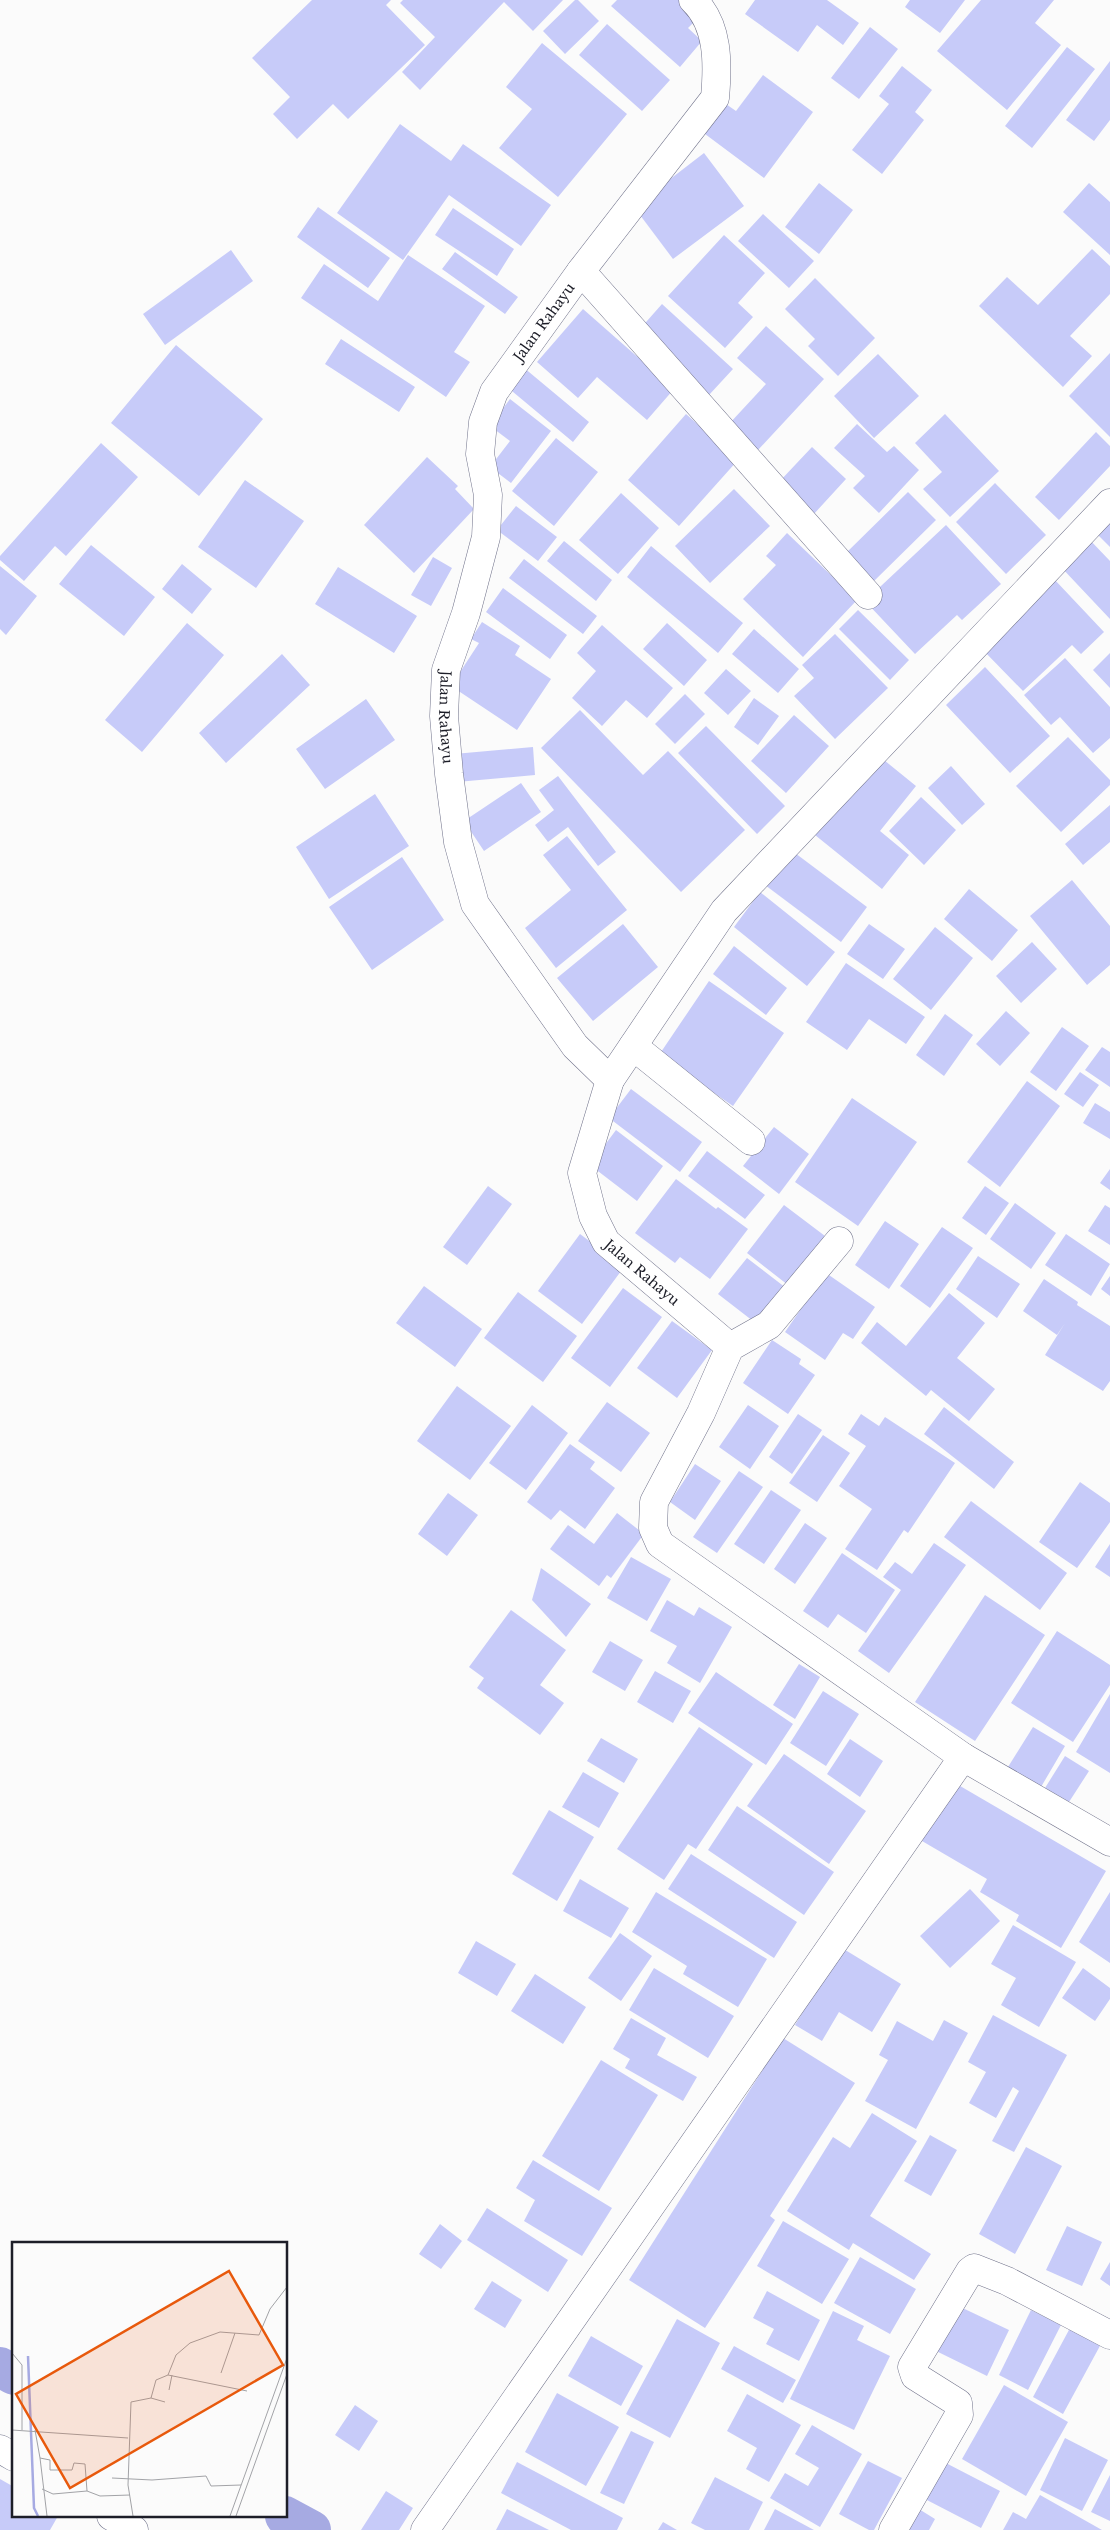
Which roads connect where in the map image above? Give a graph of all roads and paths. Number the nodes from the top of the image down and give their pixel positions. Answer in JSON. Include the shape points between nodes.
{"nodes":[{"id":1,"x":693,"y":0,"type":"edge"},
{"id":2,"x":581,"y":271,"type":"junction"},
{"id":3,"x":1110,"y":502,"type":"edge"},
{"id":4,"x":868,"y":595,"type":"dead end"},
{"id":5,"x":634,"y":1046,"type":"junction"},
{"id":6,"x":610,"y":1080,"type":"junction"},
{"id":7,"x":751,"y":1141,"type":"dead end"},
{"id":8,"x":840,"y":1241,"type":"dead end"},
{"id":9,"x":730,"y":1347,"type":"junction"},
{"id":10,"x":963,"y":1757,"type":"junction"},
{"id":11,"x":1110,"y":1842,"type":"edge"},
{"id":12,"x":1110,"y":2335,"type":"edge"},
{"id":13,"x":0,"y":2448,"type":"edge"},
{"id":14,"x":12,"y":2456,"type":"edge"},
{"id":15,"x":115,"y":2518,"type":"edge"},
{"id":16,"x":134,"y":2530,"type":"edge"},
{"id":17,"x":426,"y":2530,"type":"edge"},
{"id":18,"x":894,"y":2530,"type":"edge"}],
"edges":[{"from":1,"to":2,"type":"street","name":"Jalan Rahayu","via":[[712,32],[718,66],[715,98]]},
{"from":2,"to":4,"type":"street"},
{"from":2,"to":6,"type":"street","name":"Jalan Rahayu","via":[[494,392],[482,422],[480,454],[488,495],[486,536],[466,613],[446,670],[444,716],[458,842],[475,904],[575,1046]]},
{"from":3,"to":5,"type":"street","via":[[724,911]]},
{"from":5,"to":6,"type":"street"},
{"from":5,"to":7,"type":"street"},
{"from":6,"to":9,"type":"street","name":"Jalan Rahayu","via":[[582,1174],[593,1216],[606,1242]]},
{"from":8,"to":9,"type":"street","via":[[769,1325]]},
{"from":9,"to":10,"type":"street","via":[[701,1412],[654,1502],[654,1528],[660,1544]]},
{"from":10,"to":11,"type":"street"},
{"from":10,"to":17,"type":"street"},
{"from":12,"to":18,"type":"street","via":[[1007,2281],[974,2268],[970,2271],[912,2367],[915,2376],[958,2403],[958,2415]]},
{"from":13,"to":14,"type":"street"},
{"from":15,"to":16,"type":"street"}]}
